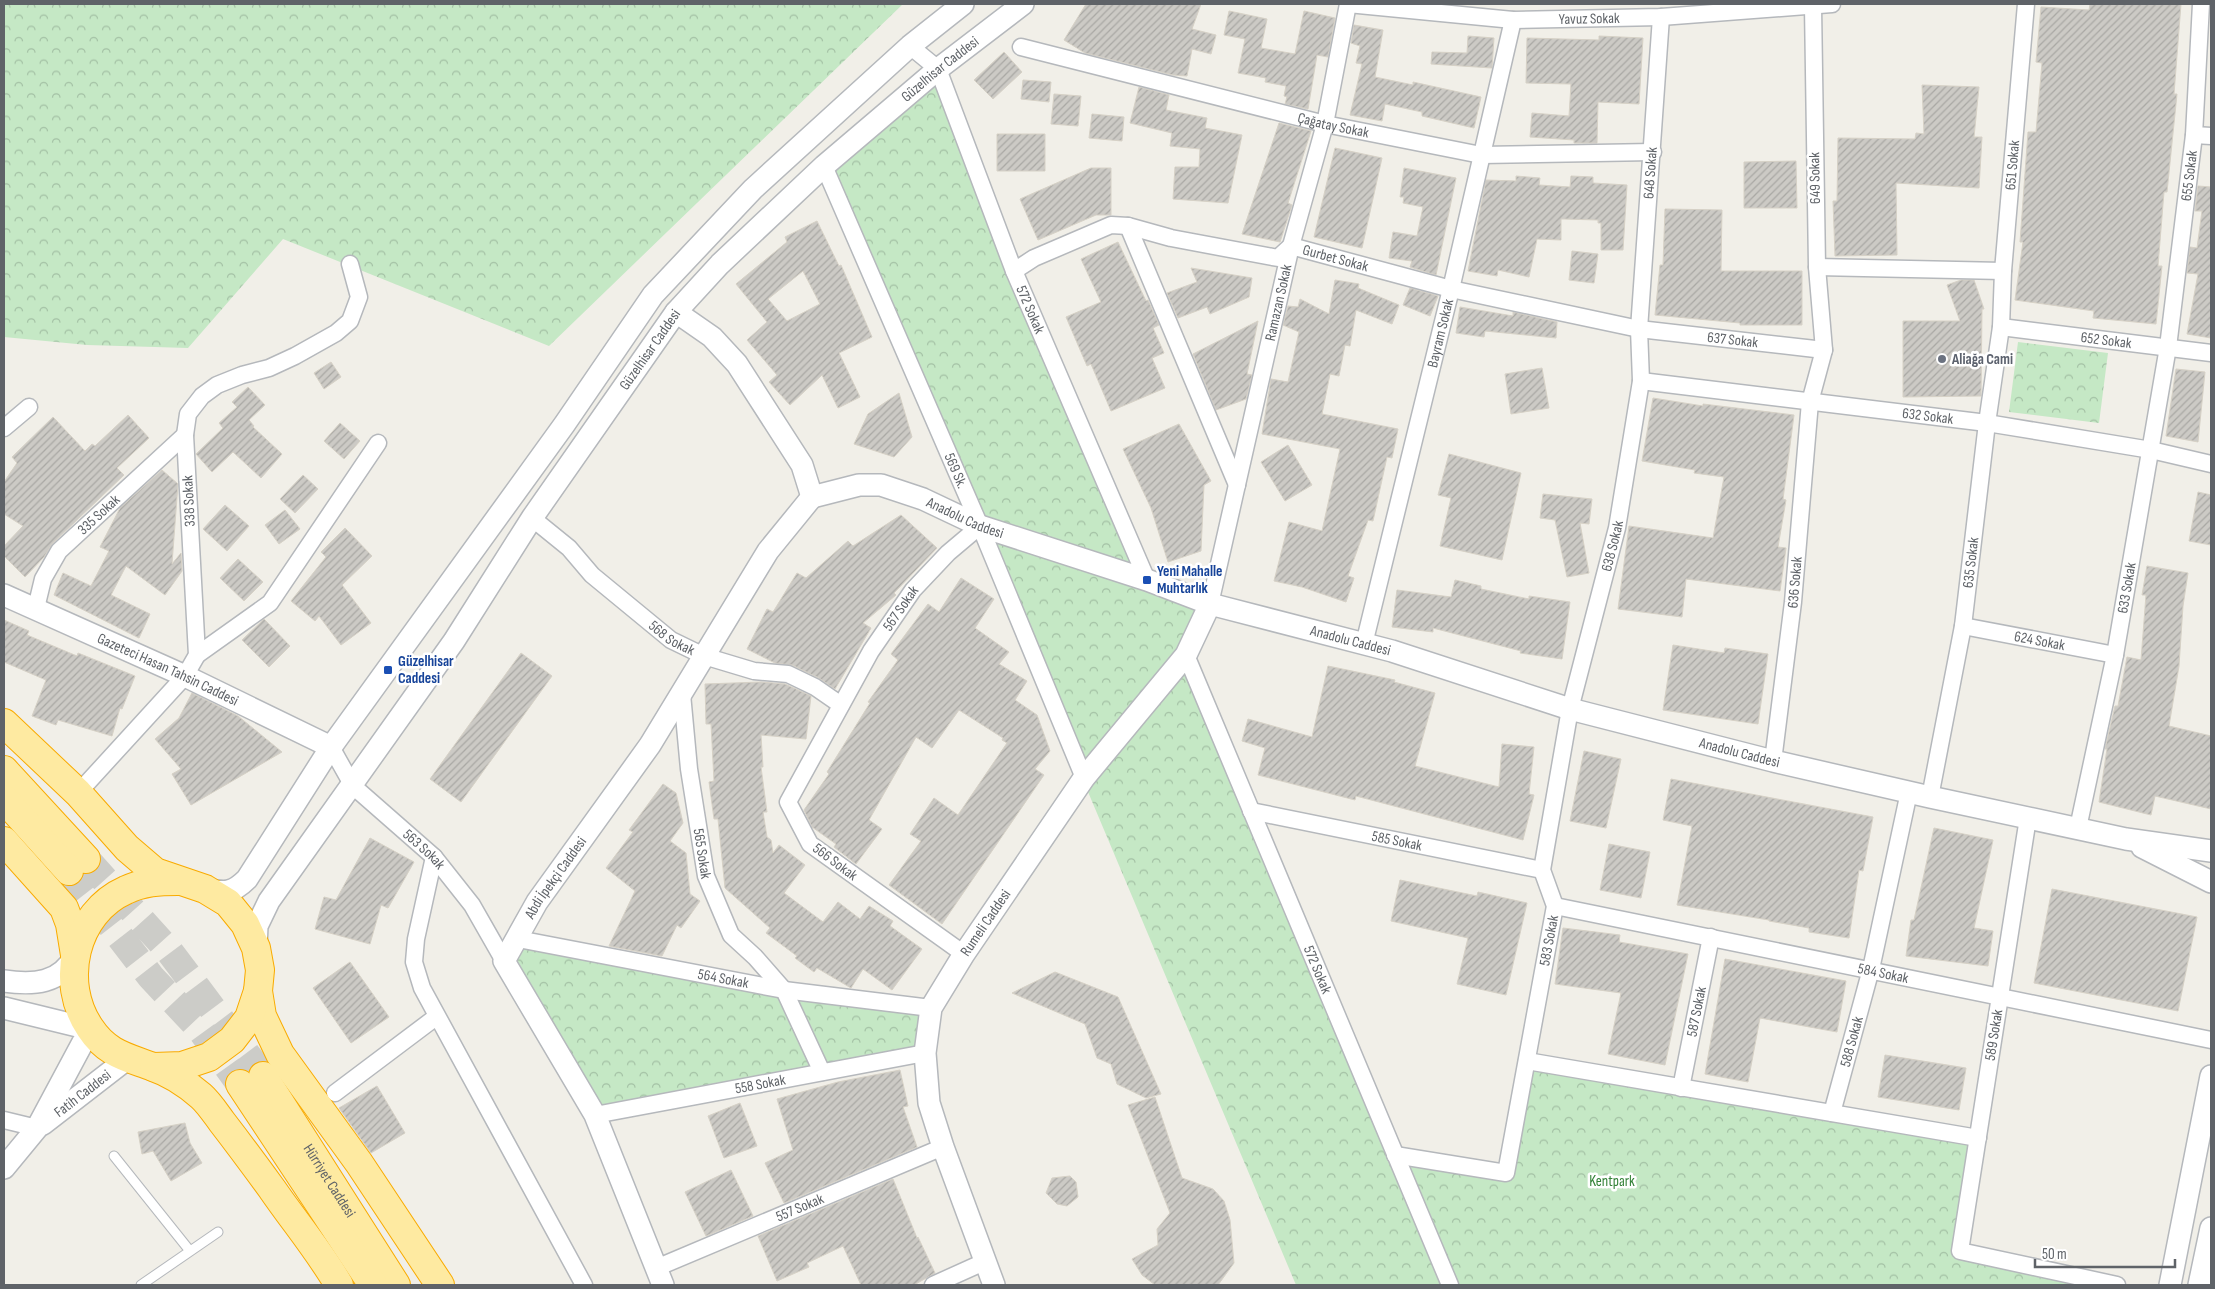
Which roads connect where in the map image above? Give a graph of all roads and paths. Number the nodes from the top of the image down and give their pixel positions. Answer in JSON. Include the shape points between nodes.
{"nodes":[{"id":1,"x":963,"y":4,"type":"edge"},
{"id":2,"x":1023,"y":4,"type":"edge"},
{"id":3,"x":1348,"y":4,"type":"edge"},
{"id":4,"x":1832,"y":4,"type":"edge"},
{"id":5,"x":2026,"y":4,"type":"edge"},
{"id":6,"x":1813,"y":6,"type":"junction"},
{"id":7,"x":1721,"y":8,"type":"edge"},
{"id":8,"x":2204,"y":13,"type":"edge"},
{"id":9,"x":1661,"y":17,"type":"junction"},
{"id":10,"x":1513,"y":20,"type":"junction"},
{"id":11,"x":910,"y":46,"type":"junction"},
{"id":12,"x":1021,"y":48,"type":"dead end"},
{"id":13,"x":938,"y":69,"type":"junction"},
{"id":14,"x":1326,"y":124,"type":"junction"},
{"id":15,"x":2194,"y":134,"type":"junction"},
{"id":16,"x":2211,"y":136,"type":"edge"},
{"id":17,"x":1653,"y":152,"type":"junction"},
{"id":18,"x":1482,"y":155,"type":"junction"},
{"id":19,"x":824,"y":166,"type":"junction"},
{"id":20,"x":1128,"y":226,"type":"junction"},
{"id":21,"x":1291,"y":246,"type":"junction"},
{"id":22,"x":350,"y":264,"type":"dead end"},
{"id":23,"x":1817,"y":267,"type":"junction"},
{"id":24,"x":1014,"y":271,"type":"junction"},
{"id":25,"x":2003,"y":271,"type":"junction"},
{"id":26,"x":1451,"y":289,"type":"junction"},
{"id":27,"x":676,"y":312,"type":"junction"},
{"id":28,"x":2001,"y":327,"type":"junction"},
{"id":29,"x":1639,"y":329,"type":"junction"},
{"id":30,"x":2168,"y":346,"type":"junction"},
{"id":31,"x":1824,"y":350,"type":"junction"},
{"id":32,"x":2211,"y":353,"type":"edge"},
{"id":33,"x":1641,"y":381,"type":"junction"},
{"id":34,"x":1810,"y":402,"type":"junction"},
{"id":35,"x":29,"y":407,"type":"dead end"},
{"id":36,"x":1987,"y":423,"type":"junction"},
{"id":37,"x":4,"y":428,"type":"edge"},
{"id":38,"x":185,"y":435,"type":"junction"},
{"id":39,"x":378,"y":442,"type":"dead end"},
{"id":40,"x":2151,"y":450,"type":"junction"},
{"id":41,"x":2211,"y":464,"type":"edge"},
{"id":42,"x":1238,"y":485,"type":"junction"},
{"id":43,"x":812,"y":497,"type":"junction"},
{"id":44,"x":532,"y":518,"type":"junction"},
{"id":45,"x":980,"y":526,"type":"junction"},
{"id":46,"x":1147,"y":580,"type":"junction"},
{"id":47,"x":4,"y":595,"type":"edge"},
{"id":48,"x":1210,"y":604,"type":"junction"},
{"id":49,"x":36,"y":608,"type":"junction"},
{"id":50,"x":1963,"y":626,"type":"junction"},
{"id":51,"x":1364,"y":644,"type":"junction"},
{"id":52,"x":197,"y":655,"type":"junction"},
{"id":53,"x":1186,"y":655,"type":"junction"},
{"id":54,"x":2115,"y":655,"type":"junction"},
{"id":55,"x":704,"y":656,"type":"junction"},
{"id":56,"x":185,"y":676,"type":"junction"},
{"id":57,"x":682,"y":694,"type":"junction"},
{"id":58,"x":841,"y":705,"type":"junction"},
{"id":59,"x":1570,"y":709,"type":"junction"},
{"id":60,"x":4,"y":723,"type":"edge"},
{"id":61,"x":331,"y":747,"type":"junction"},
{"id":62,"x":1773,"y":761,"type":"junction"},
{"id":63,"x":4,"y":770,"type":"edge"},
{"id":64,"x":1084,"y":778,"type":"junction"},
{"id":65,"x":352,"y":786,"type":"junction"},
{"id":66,"x":1909,"y":792,"type":"junction"},
{"id":67,"x":78,"y":793,"type":"junction"},
{"id":68,"x":1930,"y":797,"type":"junction"},
{"id":69,"x":4,"y":799,"type":"edge"},
{"id":70,"x":1251,"y":811,"type":"junction"},
{"id":71,"x":2028,"y":818,"type":"junction"},
{"id":72,"x":2078,"y":828,"type":"junction"},
{"id":73,"x":2126,"y":839,"type":"junction"},
{"id":74,"x":4,"y":841,"type":"edge"},
{"id":75,"x":2211,"y":850,"type":"edge"},
{"id":76,"x":434,"y":857,"type":"junction"},
{"id":77,"x":1542,"y":870,"type":"junction"},
{"id":78,"x":179,"y":881,"type":"junction"},
{"id":79,"x":2211,"y":882,"type":"edge"},
{"id":80,"x":205,"y":889,"type":"junction"},
{"id":81,"x":1555,"y":906,"type":"junction"},
{"id":82,"x":1711,"y":937,"type":"junction"},
{"id":83,"x":518,"y":939,"type":"junction"},
{"id":84,"x":256,"y":948,"type":"junction"},
{"id":85,"x":964,"y":954,"type":"junction"},
{"id":86,"x":75,"y":955,"type":"junction"},
{"id":87,"x":504,"y":961,"type":"junction"},
{"id":88,"x":1872,"y":969,"type":"junction"},
{"id":89,"x":4,"y":981,"type":"edge"},
{"id":90,"x":784,"y":990,"type":"junction"},
{"id":91,"x":258,"y":991,"type":"junction"},
{"id":92,"x":2000,"y":995,"type":"junction"},
{"id":93,"x":4,"y":1008,"type":"edge"},
{"id":94,"x":931,"y":1008,"type":"junction"},
{"id":95,"x":436,"y":1017,"type":"junction"},
{"id":96,"x":90,"y":1029,"type":"junction"},
{"id":97,"x":2211,"y":1040,"type":"edge"},
{"id":98,"x":925,"y":1053,"type":"junction"},
{"id":99,"x":127,"y":1059,"type":"junction"},
{"id":100,"x":1527,"y":1061,"type":"junction"},
{"id":101,"x":154,"y":1067,"type":"junction"},
{"id":102,"x":822,"y":1072,"type":"junction"},
{"id":103,"x":2211,"y":1076,"type":"edge"},
{"id":104,"x":1681,"y":1088,"type":"junction"},
{"id":105,"x":335,"y":1093,"type":"dead end"},
{"id":106,"x":1832,"y":1113,"type":"junction"},
{"id":107,"x":595,"y":1115,"type":"junction"},
{"id":108,"x":4,"y":1120,"type":"edge"},
{"id":109,"x":37,"y":1128,"type":"junction"},
{"id":110,"x":1978,"y":1138,"type":"junction"},
{"id":111,"x":943,"y":1147,"type":"junction"},
{"id":112,"x":1395,"y":1155,"type":"junction"},
{"id":113,"x":114,"y":1156,"type":"dead end"},
{"id":114,"x":4,"y":1168,"type":"edge"},
{"id":115,"x":2211,"y":1228,"type":"edge"},
{"id":116,"x":218,"y":1232,"type":"dead end"},
{"id":117,"x":190,"y":1251,"type":"junction"},
{"id":118,"x":984,"y":1262,"type":"junction"},
{"id":119,"x":660,"y":1277,"type":"edge"},
{"id":120,"x":141,"y":1285,"type":"edge"},
{"id":121,"x":339,"y":1285,"type":"edge"},
{"id":122,"x":373,"y":1285,"type":"edge"},
{"id":123,"x":396,"y":1285,"type":"edge"},
{"id":124,"x":440,"y":1285,"type":"edge"},
{"id":125,"x":584,"y":1285,"type":"edge"},
{"id":126,"x":934,"y":1285,"type":"edge"},
{"id":127,"x":994,"y":1285,"type":"edge"},
{"id":128,"x":1450,"y":1285,"type":"edge"},
{"id":129,"x":2117,"y":1285,"type":"edge"},
{"id":130,"x":2170,"y":1285,"type":"edge"},
{"id":131,"x":2199,"y":1285,"type":"edge"}],
"edges":[{"from":1,"to":11,"type":"street","name":"Güzelhisar Caddesi"},
{"from":2,"to":13,"type":"street","name":"Güzelhisar Caddesi"},
{"from":3,"to":10,"type":"street","name":"Yavuz Sokak"},
{"from":3,"to":14,"type":"street","name":"Ramazan Sokak"},
{"from":4,"to":6,"type":"street","name":"Yavuz Sokak"},
{"from":5,"to":25,"type":"street","name":"651 Sokak"},
{"from":6,"to":7,"type":"street","name":"Yavuz Sokak"},
{"from":6,"to":23,"type":"street","name":"649 Sokak"},
{"from":7,"to":9,"type":"street","name":"Yavuz Sokak"},
{"from":8,"to":15,"type":"street","name":"655 Sokak"},
{"from":9,"to":10,"type":"street","name":"Yavuz Sokak"},
{"from":9,"to":17,"type":"street","name":"648 Sokak"},
{"from":10,"to":18,"type":"street","name":"Bayram Sokak"},
{"from":11,"to":13,"type":"street","name":"572 Sokak"},
{"from":11,"to":61,"type":"street","name":"Güzelhisar Caddesi","via":[[753,189],[653,295],[564,425]]},
{"from":12,"to":14,"type":"street","name":"Çağatay Sokak"},
{"from":13,"to":19,"type":"street","name":"Güzelhisar Caddesi"},
{"from":13,"to":24,"type":"street","name":"572 Sokak"},
{"from":14,"to":18,"type":"street","name":"Çağatay Sokak"},
{"from":14,"to":21,"type":"street","name":"Ramazan Sokak"},
{"from":15,"to":16,"type":"street"},
{"from":15,"to":30,"type":"street","name":"655 Sokak"},
{"from":17,"to":18,"type":"street","name":"Çağatay Sokak"},
{"from":17,"to":29,"type":"street","name":"648 Sokak"},
{"from":18,"to":26,"type":"street","name":"Bayram Sokak"},
{"from":19,"to":27,"type":"street","name":"Güzelhisar Caddesi","via":[[720,264]]},
{"from":19,"to":45,"type":"street","name":"569 Sk."},
{"from":20,"to":21,"type":"street","name":"Gurbet Sokak","via":[[1171,238],[1278,258]]},
{"from":20,"to":24,"type":"street","name":"Gurbet Sokak","via":[[1111,225],[1034,258]]},
{"from":20,"to":42,"type":"street"},
{"from":21,"to":26,"type":"street","name":"Gurbet Sokak"},
{"from":21,"to":42,"type":"street","name":"Ramazan Sokak"},
{"from":22,"to":38,"type":"street","name":"338 Sokak","via":[[359,297],[350,321],[336,333],[294,356],[217,385],[202,396],[188,414]]},
{"from":23,"to":25,"type":"street"},
{"from":23,"to":31,"type":"street","name":"649 Sokak"},
{"from":24,"to":46,"type":"street","name":"572 Sokak"},
{"from":25,"to":28,"type":"street","name":"651 Sokak"},
{"from":26,"to":29,"type":"street","name":"Gurbet Sokak"},
{"from":26,"to":51,"type":"street","name":"Bayram Sokak"},
{"from":27,"to":43,"type":"street","via":[[712,338],[737,364],[802,465]]},
{"from":27,"to":44,"type":"street","name":"Güzelhisar Caddesi"},
{"from":28,"to":30,"type":"street","name":"652 Sokak"},
{"from":28,"to":36,"type":"street","name":"635 Sokak"},
{"from":29,"to":31,"type":"street","name":"637 Sokak"},
{"from":29,"to":33,"type":"street","name":"648 Sokak"},
{"from":30,"to":32,"type":"street","name":"652 Sokak"},
{"from":30,"to":40,"type":"street","name":"633 Sokak"},
{"from":31,"to":34,"type":"street","name":"636 Sokak"},
{"from":33,"to":34,"type":"street","name":"632 Sokak"},
{"from":33,"to":59,"type":"street","name":"638 Sokak","via":[[1617,528]]},
{"from":34,"to":36,"type":"street","name":"632 Sokak"},
{"from":34,"to":62,"type":"street","name":"636 Sokak","via":[[1793,602]]},
{"from":35,"to":37,"type":"street"},
{"from":36,"to":40,"type":"street","name":"632 Sokak"},
{"from":36,"to":50,"type":"street","name":"635 Sokak"},
{"from":38,"to":49,"type":"street","name":"335 Sokak","via":[[59,551],[43,579]]},
{"from":38,"to":52,"type":"street","name":"338 Sokak"},
{"from":39,"to":52,"type":"street","via":[[270,603]]},
{"from":40,"to":41,"type":"street","name":"632 Sokak"},
{"from":40,"to":54,"type":"street","name":"633 Sokak"},
{"from":42,"to":48,"type":"street","name":"Ramazan Sokak"},
{"from":43,"to":45,"type":"street","name":"Anadolu Caddesi","via":[[859,485],[881,485],[923,498]]},
{"from":43,"to":55,"type":"street","name":"Abdi İpekçi Caddesi","via":[[768,551]]},
{"from":44,"to":55,"type":"street","name":"568 Sokak","via":[[569,548],[592,575],[671,640]]},
{"from":44,"to":65,"type":"street","name":"Güzelhisar Caddesi","via":[[454,641]]},
{"from":45,"to":46,"type":"street","name":"Anadolu Caddesi"},
{"from":45,"to":58,"type":"street","name":"567 Sokak","via":[[948,553],[913,590]]},
{"from":45,"to":64,"type":"street","name":"569 Sk."},
{"from":46,"to":48,"type":"street","name":"Anadolu Caddesi"},
{"from":47,"to":49,"type":"street","name":"Gazeteci Hasan Tahsin Caddesi"},
{"from":48,"to":51,"type":"street","name":"Anadolu Caddesi"},
{"from":48,"to":53,"type":"street","name":"Rumeli Caddesi"},
{"from":49,"to":56,"type":"street","name":"Gazeteci Hasan Tahsin Caddesi"},
{"from":50,"to":54,"type":"street","name":"624 Sokak"},
{"from":50,"to":68,"type":"street","name":"635 Sokak"},
{"from":51,"to":59,"type":"street","name":"Anadolu Caddesi"},
{"from":52,"to":56,"type":"street"},
{"from":53,"to":64,"type":"street","name":"Rumeli Caddesi"},
{"from":53,"to":70,"type":"street","name":"572 Sokak"},
{"from":54,"to":72,"type":"street","name":"633 Sokak"},
{"from":55,"to":57,"type":"street","name":"Abdi İpekçi Caddesi"},
{"from":55,"to":58,"type":"street","name":"568 Sokak","via":[[754,671],[788,674]]},
{"from":56,"to":61,"type":"street","name":"Gazeteci Hasan Tahsin Caddesi"},
{"from":56,"to":67,"type":"street"},
{"from":57,"to":83,"type":"street","name":"Abdi İpekçi Caddesi","via":[[650,745],[537,902]]},
{"from":57,"to":90,"type":"street","name":"565 Sokak","via":[[689,770],[706,876],[731,935]]},
{"from":58,"to":85,"type":"street","name":"566 Sokak","via":[[788,802],[810,844]]},
{"from":59,"to":62,"type":"street","name":"Anadolu Caddesi"},
{"from":59,"to":77,"type":"street","name":"583 Sokak"},
{"from":60,"to":67,"type":"highway"},
{"from":61,"to":65,"type":"street","name":"563 Sokak"},
{"from":61,"to":80,"type":"street","name":"Güzelhisar Caddesi","via":[[247,879],[238,888],[225,893]]},
{"from":62,"to":66,"type":"street","name":"Anadolu Caddesi"},
{"from":63,"to":69,"type":"highway","via":[[77,865]]},
{"from":64,"to":85,"type":"street","name":"Rumeli Caddesi"},
{"from":65,"to":76,"type":"street","name":"563 Sokak"},
{"from":65,"to":84,"type":"street","name":"Güzelhisar Caddesi","via":[[269,901],[257,926]]},
{"from":66,"to":68,"type":"street","name":"Anadolu Caddesi"},
{"from":66,"to":88,"type":"street","name":"588 Sokak"},
{"from":67,"to":78,"type":"highway","via":[[128,848],[155,872]]},
{"from":68,"to":71,"type":"street","name":"Anadolu Caddesi"},
{"from":70,"to":77,"type":"street","name":"585 Sokak"},
{"from":70,"to":112,"type":"street","name":"572 Sokak"},
{"from":71,"to":72,"type":"street","name":"Anadolu Caddesi"},
{"from":71,"to":92,"type":"street","name":"589 Sokak"},
{"from":72,"to":73,"type":"street","name":"Anadolu Caddesi"},
{"from":73,"to":75,"type":"street","name":"Anadolu Caddesi"},
{"from":73,"to":79,"type":"street","name":"Anadolu Caddesi"},
{"from":74,"to":86,"type":"highway","via":[[64,908]]},
{"from":76,"to":87,"type":"street","name":"563 Sokak","via":[[472,905]]},
{"from":76,"to":95,"type":"street","via":[[414,962]]},
{"from":77,"to":81,"type":"street","name":"583 Sokak"},
{"from":78,"to":80,"type":"highway"},
{"from":78,"to":86,"type":"highway","via":[[152,882],[125,890],[102,906],[85,928]]},
{"from":80,"to":84,"type":"highway","via":[[228,903],[245,924]]},
{"from":81,"to":82,"type":"street","name":"584 Sokak"},
{"from":81,"to":100,"type":"street","name":"583 Sokak"},
{"from":82,"to":88,"type":"street","name":"584 Sokak"},
{"from":82,"to":104,"type":"street","name":"587 Sokak"},
{"from":83,"to":87,"type":"street","name":"Abdi İpekçi Caddesi"},
{"from":83,"to":90,"type":"street","name":"564 Sokak"},
{"from":84,"to":91,"type":"highway","via":[[260,970]]},
{"from":85,"to":94,"type":"street","name":"Rumeli Caddesi"},
{"from":86,"to":89,"type":"street","via":[[62,974],[48,980],[30,983]]},
{"from":86,"to":96,"type":"highway","via":[[73,980],[78,1006]]},
{"from":87,"to":107,"type":"street"},
{"from":88,"to":92,"type":"street","name":"584 Sokak"},
{"from":88,"to":106,"type":"street","name":"588 Sokak"},
{"from":90,"to":94,"type":"street","name":"564 Sokak"},
{"from":90,"to":102,"type":"street","name":"565 Sokak"},
{"from":91,"to":101,"type":"highway","via":[[249,1018],[232,1040],[209,1057],[182,1066]]},
{"from":91,"to":124,"type":"highway","via":[[262,1016],[280,1054],[359,1163]]},
{"from":92,"to":97,"type":"street","name":"584 Sokak"},
{"from":92,"to":110,"type":"street","name":"589 Sokak"},
{"from":93,"to":96,"type":"street"},
{"from":94,"to":98,"type":"street","name":"Rumeli Caddesi"},
{"from":95,"to":105,"type":"street"},
{"from":95,"to":125,"type":"street"},
{"from":96,"to":99,"type":"highway","via":[[106,1046]]},
{"from":96,"to":109,"type":"street","name":"Fatih Caddesi"},
{"from":98,"to":102,"type":"street","name":"558 Sokak"},
{"from":98,"to":111,"type":"street","name":"Rumeli Caddesi","via":[[929,1103]]},
{"from":99,"to":101,"type":"highway"},
{"from":99,"to":109,"type":"street","name":"Fatih Caddesi"},
{"from":100,"to":104,"type":"street"},
{"from":100,"to":112,"type":"street","name":"583 Sokak","via":[[1506,1173]]},
{"from":101,"to":121,"type":"highway","via":[[179,1079],[203,1098],[245,1151]]},
{"from":102,"to":107,"type":"street","name":"558 Sokak"},
{"from":103,"to":130,"type":"street"},
{"from":104,"to":106,"type":"street"},
{"from":106,"to":110,"type":"street"},
{"from":107,"to":119,"type":"street"},
{"from":108,"to":109,"type":"street"},
{"from":109,"to":114,"type":"street","name":"Fatih Caddesi"},
{"from":110,"to":129,"type":"street","name":"589 Sokak","via":[[1960,1251]]},
{"from":111,"to":118,"type":"street","name":"Rumeli Caddesi"},
{"from":111,"to":119,"type":"street","name":"557 Sokak"},
{"from":112,"to":128,"type":"street","name":"572 Sokak"},
{"from":113,"to":117,"type":"lane"},
{"from":115,"to":131,"type":"street"},
{"from":116,"to":117,"type":"lane"},
{"from":117,"to":120,"type":"lane"},
{"from":118,"to":126,"type":"street"},
{"from":118,"to":127,"type":"street","name":"Rumeli Caddesi"},
{"from":122,"to":123,"type":"highway","name":"Hürriyet Caddesi","via":[[251,1080]]}]}
